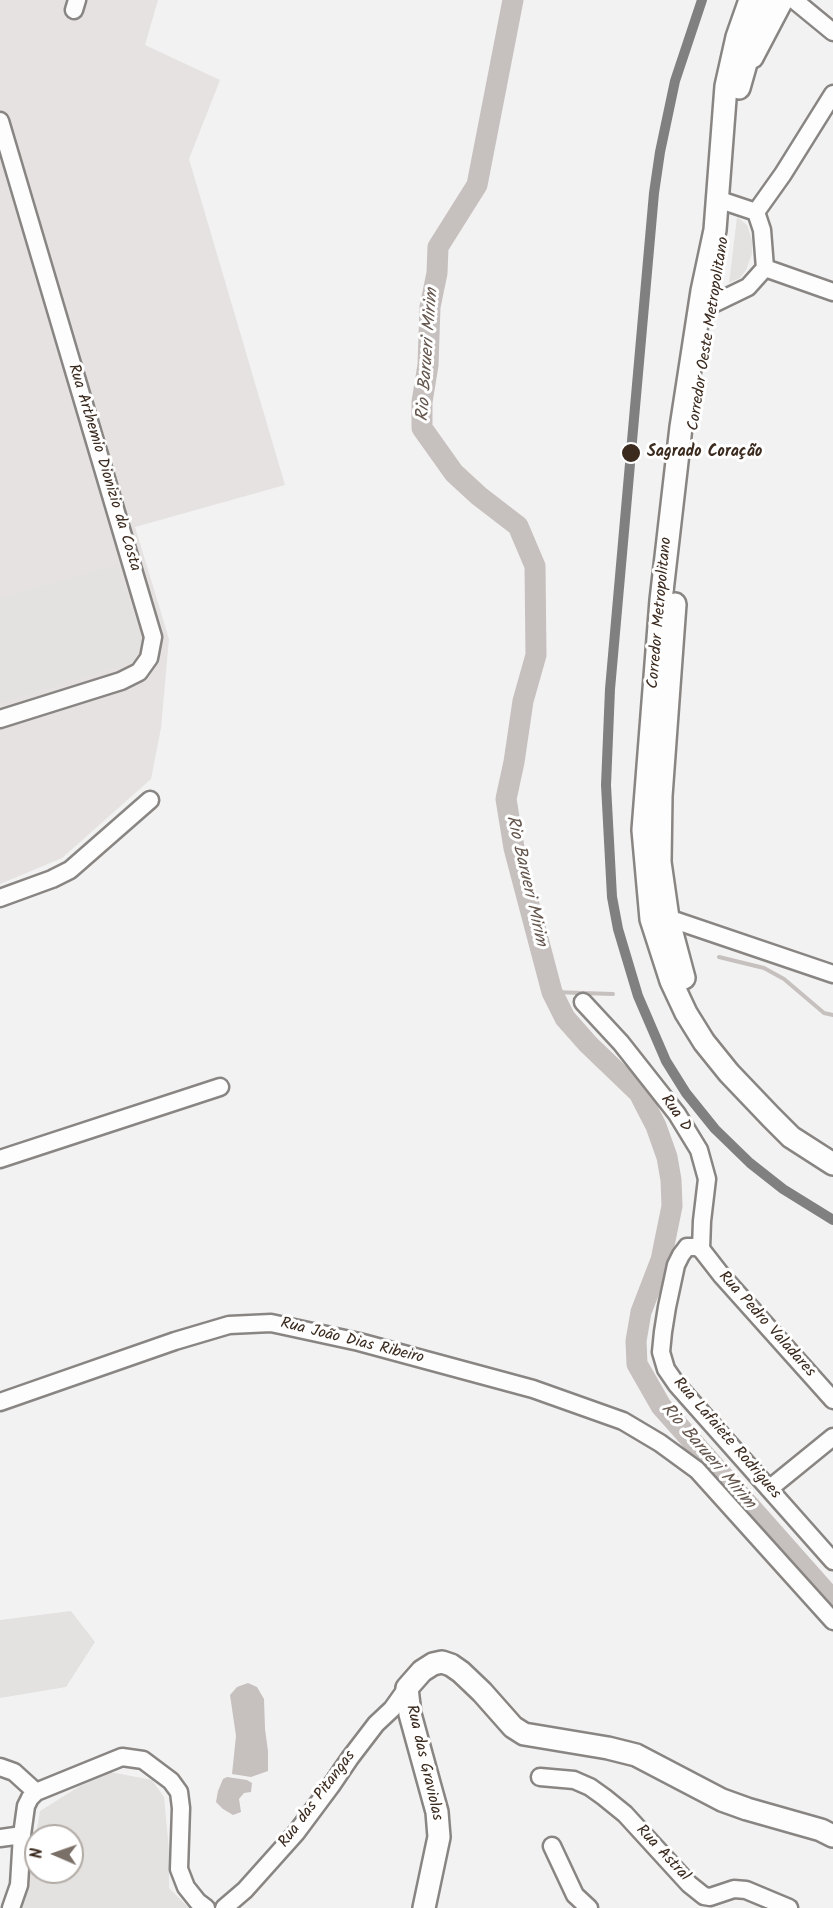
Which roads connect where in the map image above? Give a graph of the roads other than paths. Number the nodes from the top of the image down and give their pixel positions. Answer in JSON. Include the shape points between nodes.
{"nodes":[{"id":1,"x":750,"y":0,"type":"edge"},
{"id":2,"x":767,"y":0,"type":"edge"},
{"id":3,"x":785,"y":0,"type":"edge"},
{"id":4,"x":794,"y":0,"type":"edge"},
{"id":5,"x":833,"y":32,"type":"edge"},
{"id":6,"x":740,"y":87,"type":"junction"},
{"id":7,"x":833,"y":94,"type":"edge"},
{"id":8,"x":0,"y":121,"type":"edge"},
{"id":9,"x":724,"y":201,"type":"junction"},
{"id":10,"x":756,"y":213,"type":"junction"},
{"id":11,"x":765,"y":268,"type":"junction"},
{"id":12,"x":705,"y":275,"type":"junction"},
{"id":13,"x":833,"y":292,"type":"edge"},
{"id":14,"x":715,"y":303,"type":"junction"},
{"id":15,"x":0,"y":719,"type":"edge"},
{"id":16,"x":150,"y":800,"type":"dead end"},
{"id":17,"x":643,"y":830,"type":"junction"},
{"id":18,"x":0,"y":898,"type":"edge"},
{"id":19,"x":668,"y":918,"type":"junction"},
{"id":20,"x":833,"y":974,"type":"edge"},
{"id":21,"x":583,"y":1002,"type":"dead end"},
{"id":22,"x":220,"y":1087,"type":"dead end"},
{"id":23,"x":833,"y":1150,"type":"edge"},
{"id":24,"x":0,"y":1159,"type":"edge"},
{"id":25,"x":833,"y":1164,"type":"edge"},
{"id":26,"x":701,"y":1249,"type":"junction"},
{"id":27,"x":833,"y":1400,"type":"edge"},
{"id":28,"x":0,"y":1402,"type":"edge"},
{"id":29,"x":833,"y":1437,"type":"edge"},
{"id":30,"x":769,"y":1489,"type":"junction"},
{"id":31,"x":833,"y":1561,"type":"edge"},
{"id":32,"x":833,"y":1621,"type":"edge"},
{"id":33,"x":407,"y":1688,"type":"junction"},
{"id":34,"x":0,"y":1767,"type":"edge"},
{"id":35,"x":540,"y":1777,"type":"dead end"},
{"id":36,"x":36,"y":1792,"type":"junction"},
{"id":37,"x":22,"y":1835,"type":"junction"},
{"id":38,"x":833,"y":1836,"type":"edge"},
{"id":39,"x":0,"y":1838,"type":"edge"},
{"id":40,"x":552,"y":1846,"type":"dead end"},
{"id":41,"x":11,"y":1908,"type":"edge"},
{"id":42,"x":206,"y":1908,"type":"edge"},
{"id":43,"x":224,"y":1908,"type":"edge"},
{"id":44,"x":424,"y":1908,"type":"edge"},
{"id":45,"x":589,"y":1908,"type":"edge"},
{"id":46,"x":789,"y":1908,"type":"edge"}],
"edges":[{"from":1,"to":9,"type":"main road","name":"Corredor Metropolitano","via":[[736,37],[726,86]]},
{"from":2,"to":6,"type":"main road","name":"Corredor Oeste Metropolitano"},
{"from":3,"to":6,"type":"street"},
{"from":4,"to":5,"type":"street"},
{"from":6,"to":9,"type":"main road","name":"Corredor Oeste Metropolitano"},
{"from":7,"to":10,"type":"street"},
{"from":8,"to":15,"type":"street","name":"Rua Arthemio Dionizio da Costa","via":[[153,637],[149,658],[139,672]]},
{"from":9,"to":10,"type":"street"},
{"from":9,"to":12,"type":"main road","name":"Corredor Metropolitano"},
{"from":9,"to":14,"type":"main road","name":"Corredor Oeste Metropolitano"},
{"from":10,"to":11,"type":"street","via":[[762,230]]},
{"from":11,"to":13,"type":"street"},
{"from":11,"to":14,"type":"street","via":[[748,287]]},
{"from":12,"to":14,"type":"main road","via":[[709,296]]},
{"from":12,"to":17,"type":"main road","name":"Corredor Metropolitano","via":[[681,428],[662,589]]},
{"from":14,"to":19,"type":"main road","name":"Corredor Oeste Metropolitano","via":[[695,429],[675,603],[661,807],[660,862]]},
{"from":16,"to":18,"type":"street","via":[[70,870]]},
{"from":17,"to":19,"type":"main road","via":[[659,910]]},
{"from":17,"to":25,"type":"main road","name":"Corredor Metropolitano","via":[[651,919],[686,1013],[729,1073],[771,1117],[791,1137]]},
{"from":19,"to":20,"type":"street"},
{"from":19,"to":23,"type":"main road","name":"Corredor Oeste Metropolitano","via":[[682,974],[710,1026],[770,1100],[795,1124]]},
{"from":21,"to":26,"type":"street","name":"Rua D","via":[[677,1114],[699,1150],[707,1179]]},
{"from":22,"to":24,"type":"street"},
{"from":26,"to":27,"type":"street","name":"Rua Pedro Valadares"},
{"from":26,"to":30,"type":"street","name":"Rua Lafaiete Rodrigues","via":[[687,1247],[676,1265],[661,1352],[676,1385]]},
{"from":28,"to":32,"type":"street","name":"Rua João Dias Ribeiro","via":[[229,1325],[271,1323],[359,1342],[533,1389],[624,1421],[697,1470]]},
{"from":29,"to":30,"type":"street"},
{"from":30,"to":31,"type":"street","name":"Rua Lafaiete Rodrigues"},
{"from":33,"to":38,"type":"main road","via":[[433,1664],[451,1665],[482,1692],[513,1728],[524,1734],[636,1755],[722,1800]]},
{"from":33,"to":43,"type":"street","name":"Rua das Pitangas","via":[[296,1833]]},
{"from":33,"to":44,"type":"main road","name":"Rua das Graviolas","via":[[439,1829]]},
{"from":34,"to":36,"type":"street","via":[[14,1773]]},
{"from":35,"to":46,"type":"street","name":"Rua Astral","via":[[574,1780],[604,1797],[704,1896],[746,1890]]},
{"from":36,"to":37,"type":"street","via":[[26,1806]]},
{"from":36,"to":42,"type":"street","via":[[122,1757],[143,1760],[179,1792],[179,1869],[186,1887]]},
{"from":37,"to":39,"type":"street"},
{"from":37,"to":41,"type":"street","via":[[19,1885]]},
{"from":40,"to":45,"type":"street","via":[[575,1895]]}]}
